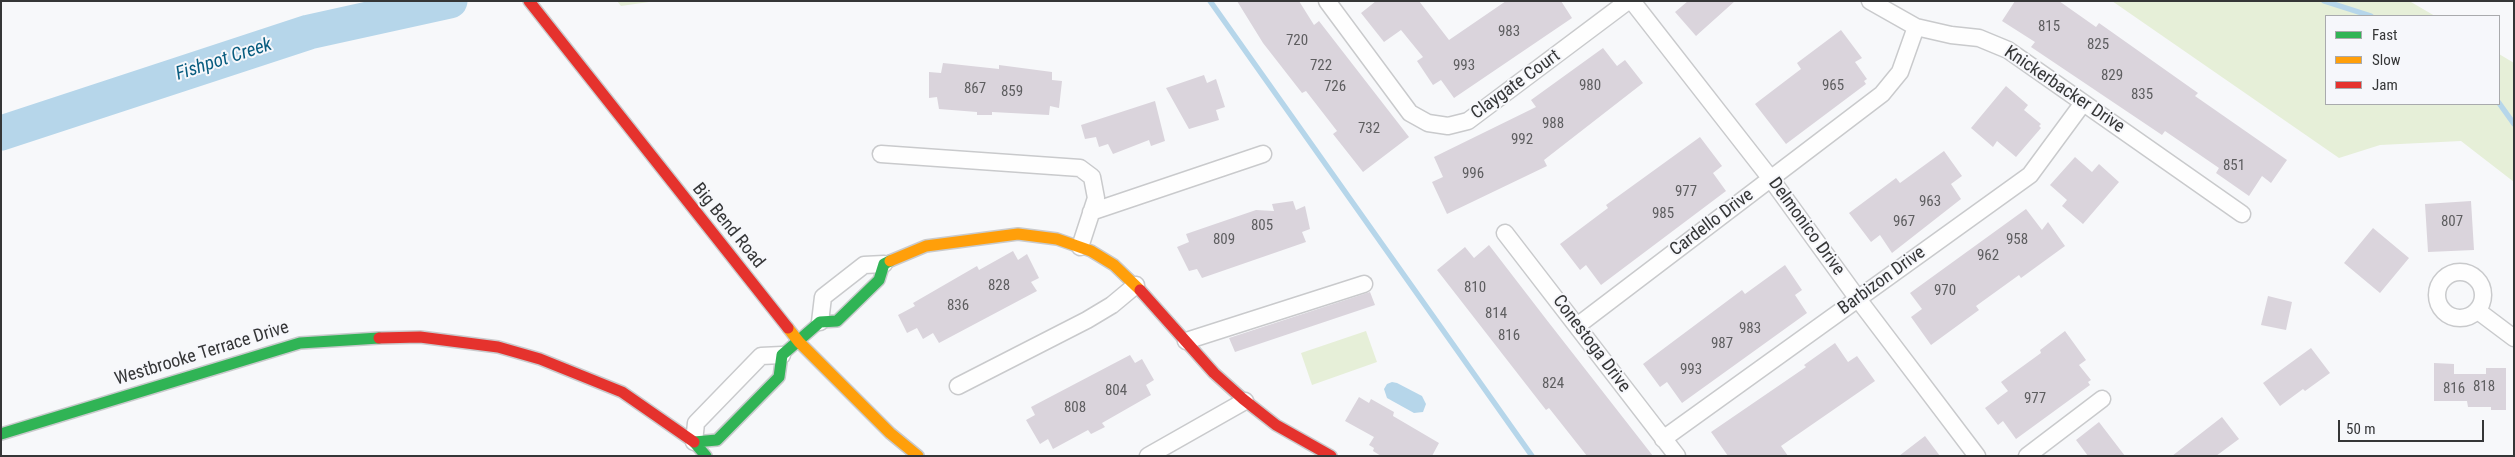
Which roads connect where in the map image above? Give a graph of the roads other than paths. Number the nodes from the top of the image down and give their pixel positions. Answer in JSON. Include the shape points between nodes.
{"nodes":[{"id":1,"x":530,"y":1,"type":"edge"},
{"id":2,"x":1327,"y":1,"type":"edge"},
{"id":3,"x":1630,"y":1,"type":"edge"},
{"id":4,"x":1870,"y":1,"type":"edge"},
{"id":5,"x":1916,"y":27,"type":"junction"},
{"id":6,"x":2083,"y":103,"type":"junction"},
{"id":7,"x":881,"y":154,"type":"dead end"},
{"id":8,"x":1263,"y":154,"type":"dead end"},
{"id":9,"x":1771,"y":179,"type":"junction"},
{"id":10,"x":1091,"y":212,"type":"junction"},
{"id":11,"x":2242,"y":214,"type":"dead end"},
{"id":12,"x":1504,"y":233,"type":"dead end"},
{"id":13,"x":1080,"y":247,"type":"junction"},
{"id":14,"x":884,"y":264,"type":"junction"},
{"id":15,"x":1364,"y":284,"type":"dead end"},
{"id":16,"x":1136,"y":285,"type":"junction"},
{"id":17,"x":1858,"y":299,"type":"junction"},
{"id":18,"x":2478,"y":311,"type":"dead end"},
{"id":19,"x":820,"y":322,"type":"junction"},
{"id":20,"x":1577,"y":326,"type":"junction"},
{"id":21,"x":2514,"y":338,"type":"edge"},
{"id":22,"x":1186,"y":341,"type":"junction"},
{"id":23,"x":799,"y":342,"type":"junction"},
{"id":24,"x":782,"y":355,"type":"junction"},
{"id":25,"x":958,"y":386,"type":"dead end"},
{"id":26,"x":2102,"y":399,"type":"dead end"},
{"id":27,"x":1245,"y":401,"type":"junction"},
{"id":28,"x":1,"y":434,"type":"edge"},
{"id":29,"x":1663,"y":440,"type":"junction"},
{"id":30,"x":694,"y":442,"type":"junction"},
{"id":31,"x":2032,"y":454,"type":"edge"},
{"id":32,"x":706,"y":456,"type":"edge"},
{"id":33,"x":918,"y":456,"type":"edge"},
{"id":34,"x":1148,"y":456,"type":"edge"},
{"id":35,"x":1331,"y":456,"type":"edge"},
{"id":36,"x":1677,"y":456,"type":"edge"},
{"id":37,"x":1977,"y":456,"type":"edge"}],
"edges":[{"from":1,"to":23,"type":"street","name":"Big Bend Road"},
{"from":2,"to":3,"type":"street","name":"Claygate Court","via":[[1410,113],[1428,123],[1448,126],[1468,120]]},
{"from":3,"to":9,"type":"street","name":"Delmonico Drive"},
{"from":4,"to":5,"type":"street","name":"Knickerbacker Drive"},
{"from":5,"to":6,"type":"street","name":"Knickerbacker Drive","via":[[1979,38],[2008,50]]},
{"from":5,"to":9,"type":"street","name":"Cardello Drive","via":[[1900,72],[1882,94]]},
{"from":6,"to":11,"type":"street","name":"Knickerbacker Drive"},
{"from":6,"to":17,"type":"street","name":"Barbizon Drive","via":[[2030,175]]},
{"from":7,"to":10,"type":"street","via":[[1080,168],[1092,177],[1096,198]]},
{"from":8,"to":10,"type":"street"},
{"from":9,"to":17,"type":"street","name":"Delmonico Drive"},
{"from":9,"to":20,"type":"street","name":"Cardello Drive"},
{"from":10,"to":13,"type":"street"},
{"from":12,"to":20,"type":"street","name":"Conestoga Drive"},
{"from":13,"to":14,"type":"street","via":[[1057,239],[1018,234],[926,246]]},
{"from":13,"to":16,"type":"street","via":[[1114,265]]},
{"from":14,"to":19,"type":"street","via":[[879,280],[837,321]]},
{"from":14,"to":19,"type":"street","via":[[864,265],[823,297]]},
{"from":15,"to":22,"type":"street"},
{"from":16,"to":22,"type":"street"},
{"from":16,"to":25,"type":"street","via":[[1087,320]]},
{"from":17,"to":29,"type":"street","name":"Barbizon Drive"},
{"from":17,"to":37,"type":"street","name":"Delmonico Drive"},
{"from":18,"to":21,"type":"street"},
{"from":19,"to":23,"type":"street"},
{"from":20,"to":29,"type":"street","name":"Conestoga Drive"},
{"from":22,"to":27,"type":"street"},
{"from":23,"to":24,"type":"street"},
{"from":23,"to":33,"type":"street","name":"Big Bend Road","via":[[884,427]]},
{"from":24,"to":30,"type":"street","via":[[761,356],[696,423]]},
{"from":24,"to":30,"type":"street","via":[[779,378],[717,440]]},
{"from":26,"to":31,"type":"street"},
{"from":27,"to":34,"type":"street"},
{"from":27,"to":35,"type":"street","via":[[1276,425]]},
{"from":28,"to":30,"type":"street","name":"Westbrooke Terrace Drive","via":[[300,342],[420,337],[498,347],[575,372],[622,392]]},
{"from":29,"to":36,"type":"street","name":"Conestoga Drive"},
{"from":30,"to":32,"type":"street","name":"Westbrooke Terrace Drive"}]}
